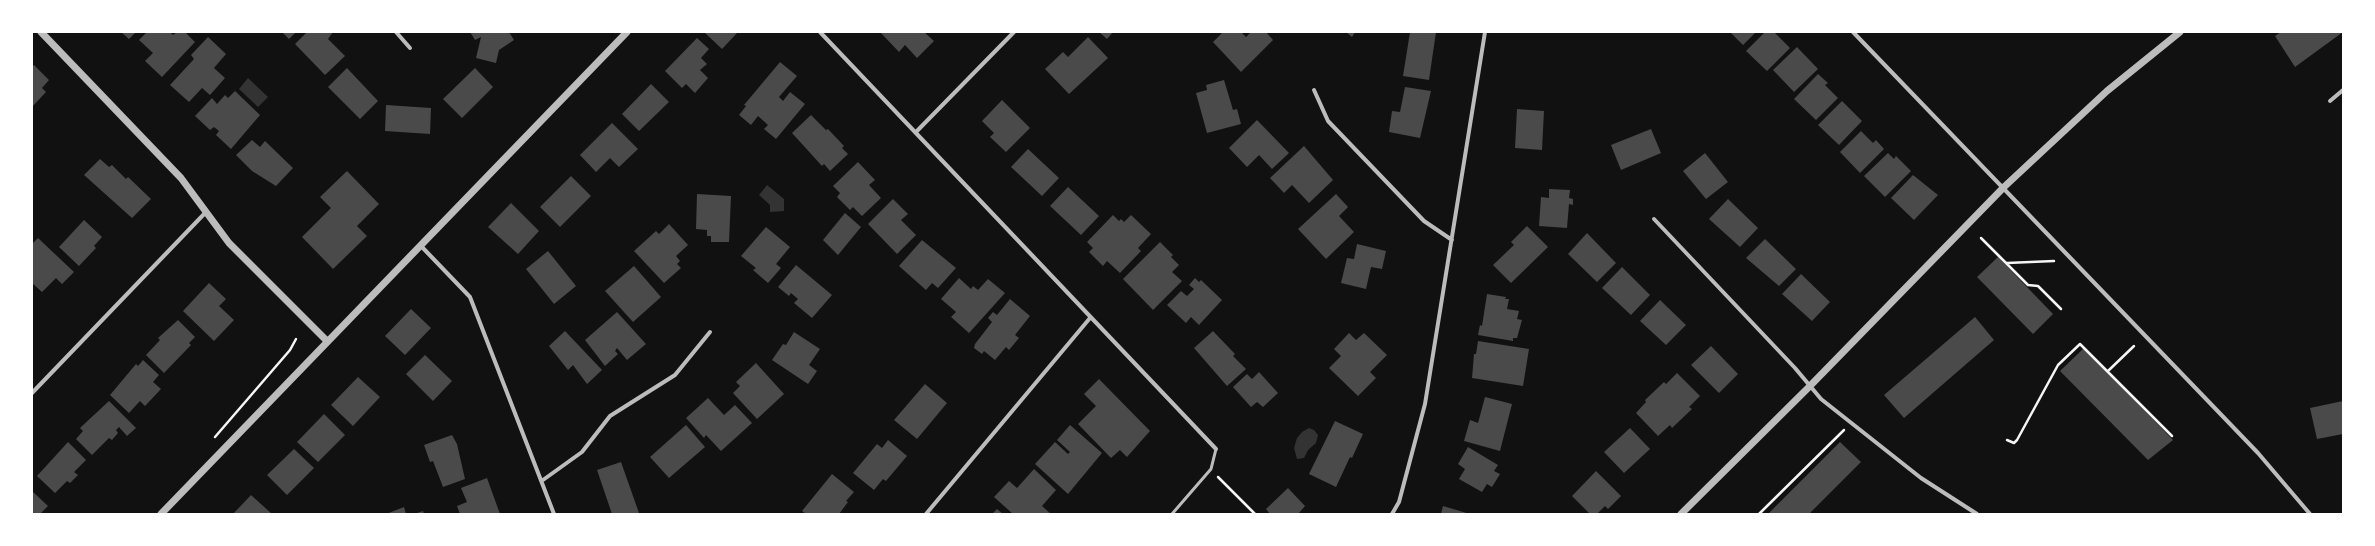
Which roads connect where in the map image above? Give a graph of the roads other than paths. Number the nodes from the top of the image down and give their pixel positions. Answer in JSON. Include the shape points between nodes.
{"nodes":[{"id":1,"x":41,"y":32,"type":"edge"},
{"id":2,"x":396,"y":32,"type":"edge"},
{"id":3,"x":627,"y":32,"type":"edge"},
{"id":4,"x":820,"y":32,"type":"edge"},
{"id":5,"x":1014,"y":32,"type":"edge"},
{"id":6,"x":1485,"y":32,"type":"edge"},
{"id":7,"x":1853,"y":32,"type":"edge"},
{"id":8,"x":2180,"y":32,"type":"edge"},
{"id":9,"x":410,"y":48,"type":"dead end"},
{"id":10,"x":1314,"y":90,"type":"dead end"},
{"id":11,"x":2343,"y":90,"type":"edge"},
{"id":12,"x":2330,"y":101,"type":"dead end"},
{"id":13,"x":916,"y":132,"type":"junction"},
{"id":14,"x":2004,"y":187,"type":"junction"},
{"id":15,"x":206,"y":212,"type":"junction"},
{"id":16,"x":1654,"y":219,"type":"dead end"},
{"id":17,"x":1452,"y":240,"type":"junction"},
{"id":18,"x":421,"y":246,"type":"junction"},
{"id":19,"x":1090,"y":318,"type":"junction"},
{"id":20,"x":710,"y":332,"type":"dead end"},
{"id":21,"x":327,"y":341,"type":"junction"},
{"id":22,"x":1809,"y":387,"type":"junction"},
{"id":23,"x":32,"y":393,"type":"edge"},
{"id":24,"x":1216,"y":449,"type":"joint"},
{"id":25,"x":543,"y":480,"type":"junction"},
{"id":26,"x":161,"y":514,"type":"edge"},
{"id":27,"x":554,"y":514,"type":"edge"},
{"id":28,"x":926,"y":514,"type":"edge"},
{"id":29,"x":1172,"y":514,"type":"edge"},
{"id":30,"x":1392,"y":514,"type":"edge"},
{"id":31,"x":1681,"y":514,"type":"edge"},
{"id":32,"x":1977,"y":514,"type":"edge"},
{"id":33,"x":2310,"y":514,"type":"edge"}],
"edges":[{"from":1,"to":15,"type":"street","via":[[181,178]]},
{"from":2,"to":9,"type":"street"},
{"from":3,"to":18,"type":"street"},
{"from":4,"to":13,"type":"street"},
{"from":5,"to":13,"type":"street"},
{"from":6,"to":17,"type":"street"},
{"from":7,"to":14,"type":"street"},
{"from":8,"to":14,"type":"street","via":[[2096,100]]},
{"from":10,"to":17,"type":"street","via":[[1328,121],[1424,221]]},
{"from":11,"to":12,"type":"street"},
{"from":13,"to":19,"type":"street"},
{"from":14,"to":22,"type":"street"},
{"from":14,"to":33,"type":"street","via":[[2258,453]]},
{"from":15,"to":21,"type":"street","via":[[229,243]]},
{"from":15,"to":23,"type":"street"},
{"from":16,"to":22,"type":"street","via":[[1795,368]]},
{"from":17,"to":30,"type":"street","via":[[1424,404],[1398,502]]},
{"from":18,"to":21,"type":"street"},
{"from":18,"to":25,"type":"street","via":[[470,297]]},
{"from":19,"to":24,"type":"street"},
{"from":19,"to":28,"type":"street"},
{"from":20,"to":25,"type":"street","via":[[675,375],[610,416],[582,452]]},
{"from":21,"to":26,"type":"street"},
{"from":22,"to":31,"type":"street"},
{"from":22,"to":32,"type":"street","via":[[1921,478]]},
{"from":24,"to":29,"type":"lane","via":[[1211,469]]},
{"from":25,"to":27,"type":"street"}]}
